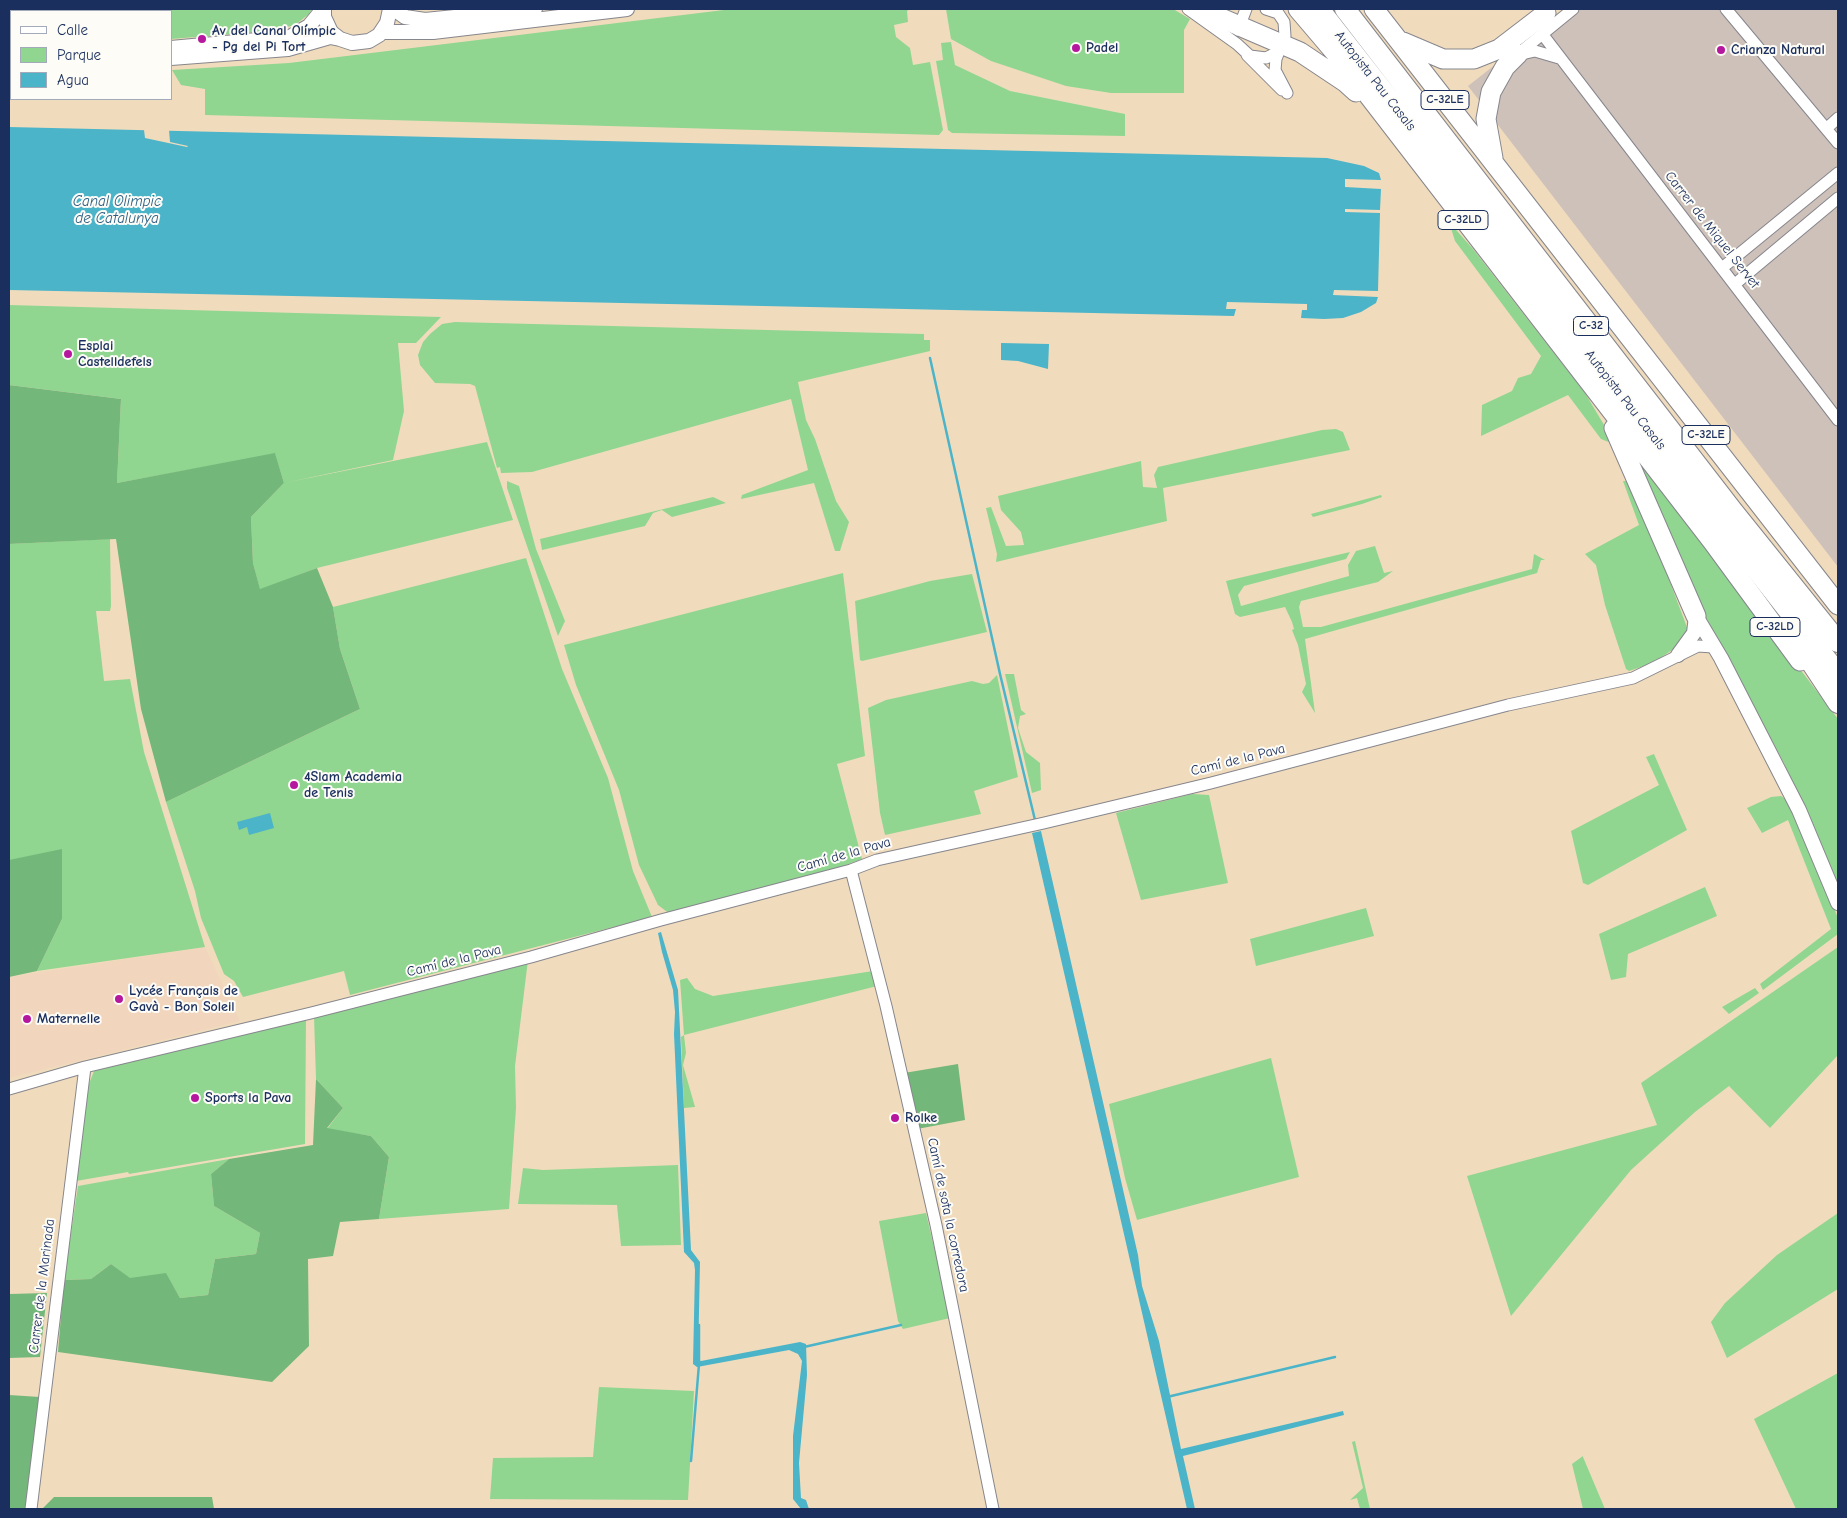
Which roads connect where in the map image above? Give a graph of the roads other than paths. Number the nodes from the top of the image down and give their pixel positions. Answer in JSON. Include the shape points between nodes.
{"nodes":[{"id":1,"x":323,"y":9,"type":"edge"},
{"id":2,"x":392,"y":9,"type":"edge"},
{"id":3,"x":535,"y":9,"type":"edge"},
{"id":4,"x":626,"y":9,"type":"edge"},
{"id":5,"x":1188,"y":9,"type":"edge"},
{"id":6,"x":1200,"y":9,"type":"edge"},
{"id":7,"x":1256,"y":9,"type":"edge"},
{"id":8,"x":1266,"y":9,"type":"edge"},
{"id":9,"x":1298,"y":9,"type":"edge"},
{"id":10,"x":1318,"y":9,"type":"edge"},
{"id":11,"x":1345,"y":9,"type":"edge"},
{"id":12,"x":1374,"y":9,"type":"edge"},
{"id":13,"x":1573,"y":9,"type":"edge"},
{"id":14,"x":1726,"y":9,"type":"edge"},
{"id":15,"x":1277,"y":11,"type":"edge"},
{"id":16,"x":1548,"y":11,"type":"edge"},
{"id":17,"x":1243,"y":16,"type":"edge"},
{"id":18,"x":381,"y":32,"type":"junction"},
{"id":19,"x":1543,"y":35,"type":"junction"},
{"id":20,"x":1396,"y":37,"type":"junction"},
{"id":21,"x":340,"y":39,"type":"junction"},
{"id":22,"x":1238,"y":44,"type":"junction"},
{"id":23,"x":172,"y":48,"type":"edge"},
{"id":24,"x":1280,"y":48,"type":"junction"},
{"id":25,"x":1245,"y":53,"type":"junction"},
{"id":26,"x":1518,"y":54,"type":"junction"},
{"id":27,"x":172,"y":58,"type":"edge"},
{"id":28,"x":1561,"y":59,"type":"junction"},
{"id":29,"x":1838,"y":118,"type":"edge"},
{"id":30,"x":1827,"y":128,"type":"junction"},
{"id":31,"x":1402,"y":140,"type":"junction"},
{"id":32,"x":1838,"y":143,"type":"edge"},
{"id":33,"x":1495,"y":164,"type":"junction"},
{"id":34,"x":1838,"y":173,"type":"edge"},
{"id":35,"x":1838,"y":198,"type":"edge"},
{"id":36,"x":1722,"y":268,"type":"junction"},
{"id":37,"x":1735,"y":284,"type":"junction"},
{"id":38,"x":1597,"y":394,"type":"junction"},
{"id":39,"x":1838,"y":420,"type":"edge"},
{"id":40,"x":1708,"y":506,"type":"junction"},
{"id":41,"x":1838,"y":605,"type":"edge"},
{"id":42,"x":1696,"y":616,"type":"junction"},
{"id":43,"x":1838,"y":642,"type":"edge"},
{"id":44,"x":1716,"y":651,"type":"junction"},
{"id":45,"x":1682,"y":653,"type":"junction"},
{"id":46,"x":1838,"y":674,"type":"edge"},
{"id":47,"x":1838,"y":703,"type":"edge"},
{"id":48,"x":1838,"y":712,"type":"edge"},
{"id":49,"x":851,"y":870,"type":"junction"},
{"id":50,"x":1838,"y":903,"type":"edge"},
{"id":51,"x":85,"y":1067,"type":"junction"},
{"id":52,"x":9,"y":1089,"type":"edge"},
{"id":53,"x":31,"y":1509,"type":"edge"},
{"id":54,"x":993,"y":1509,"type":"edge"}],
"edges":[{"from":1,"to":21,"type":"street","via":[[327,25]]},
{"from":1,"to":23,"type":"street","via":[[309,26],[290,37]]},
{"from":2,"to":3,"type":"street","via":[[405,16],[425,20]]},
{"from":2,"to":18,"type":"street"},
{"from":4,"to":18,"type":"street","via":[[433,32]]},
{"from":5,"to":22,"type":"street"},
{"from":6,"to":17,"type":"highway"},
{"from":7,"to":17,"type":"street"},
{"from":8,"to":15,"type":"street"},
{"from":9,"to":31,"type":"highway","number":"C-32LD"},
{"from":10,"to":40,"type":"highway","name":"Autopista Pau Casals","number":"C-32"},
{"from":11,"to":43,"type":"highway","name":"Autopista Pau Casals","number":"C-32","via":[[1732,510]]},
{"from":12,"to":20,"type":"highway","number":"C-32LE"},
{"from":13,"to":19,"type":"street"},
{"from":14,"to":30,"type":"street"},
{"from":15,"to":24,"type":"street","via":[[1285,28]]},
{"from":16,"to":19,"type":"street"},
{"from":16,"to":20,"type":"highway","via":[[1500,49],[1474,59],[1443,59]]},
{"from":17,"to":22,"type":"street"},
{"from":17,"to":24,"type":"highway"},
{"from":18,"to":21,"type":"street","via":[[368,41],[352,43]]},
{"from":19,"to":26,"type":"street"},
{"from":19,"to":28,"type":"street","name":"Carrer de Miquel Servet"},
{"from":20,"to":33,"type":"highway","number":"C-32LE"},
{"from":21,"to":27,"type":"street","via":[[330,37],[288,49]]},
{"from":22,"to":25,"type":"street"},
{"from":24,"to":25,"type":"street","via":[[1261,58]]},
{"from":24,"to":25,"type":"street","via":[[1275,70],[1288,93],[1274,84]]},
{"from":24,"to":31,"type":"highway","via":[[1315,61],[1345,82]]},
{"from":26,"to":28,"type":"street","via":[[1535,51]]},
{"from":26,"to":33,"type":"highway","via":[[1505,67],[1491,92],[1486,119]]},
{"from":28,"to":36,"type":"street","name":"Carrer de Miquel Servet"},
{"from":29,"to":30,"type":"street"},
{"from":30,"to":32,"type":"street"},
{"from":31,"to":38,"type":"highway","number":"C-32LD"},
{"from":33,"to":41,"type":"highway","number":"C-32LE"},
{"from":34,"to":36,"type":"street"},
{"from":35,"to":37,"type":"street"},
{"from":36,"to":37,"type":"street","name":"Carrer de Miquel Servet"},
{"from":37,"to":39,"type":"street","name":"Carrer de Miquel Servet"},
{"from":38,"to":42,"type":"highway","via":[[1629,459],[1652,520]]},
{"from":38,"to":48,"type":"highway","number":"C-32LD","via":[[1712,541]]},
{"from":40,"to":46,"type":"highway","name":"Autopista Pau Casals","number":"C-32"},
{"from":40,"to":47,"type":"highway"},
{"from":42,"to":44,"type":"street"},
{"from":42,"to":45,"type":"street","via":[[1694,633]]},
{"from":44,"to":45,"type":"street","name":"Camí de la Pava","via":[[1698,646]]},
{"from":44,"to":50,"type":"street","via":[[1799,810]]},
{"from":45,"to":49,"type":"street","name":"Camí de la Pava","via":[[1633,678],[1508,705],[1211,783],[877,860]]},
{"from":49,"to":51,"type":"street","name":"Camí de la Pava","via":[[406,989]]},
{"from":49,"to":54,"type":"street","name":"Camí de sota la corredora","via":[[934,1216]]},
{"from":51,"to":52,"type":"street","name":"Camí de la Pava"},
{"from":51,"to":53,"type":"street","name":"Carrer de la Marinada"}]}
